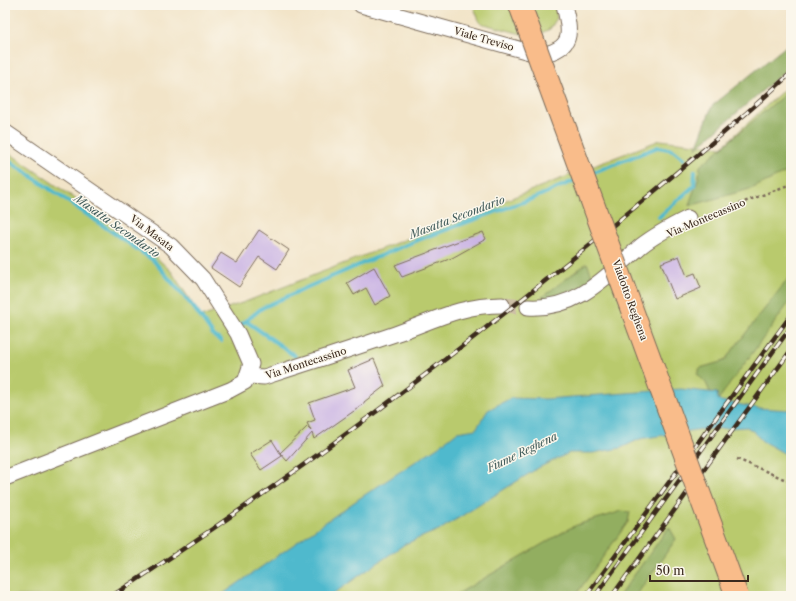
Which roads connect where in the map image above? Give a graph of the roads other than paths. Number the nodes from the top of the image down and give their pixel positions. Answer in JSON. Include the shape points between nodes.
{"nodes":[{"id":1,"x":361,"y":5,"type":"edge"},
{"id":2,"x":520,"y":5,"type":"edge"},
{"id":3,"x":564,"y":5,"type":"edge"},
{"id":4,"x":5,"y":132,"type":"edge"},
{"id":5,"x":693,"y":219,"type":"road end"},
{"id":6,"x":502,"y":305,"type":"tunnel mouth"},
{"id":7,"x":528,"y":307,"type":"tunnel mouth"},
{"id":8,"x":249,"y":376,"type":"junction"},
{"id":9,"x":5,"y":478,"type":"edge"},
{"id":10,"x":737,"y":596,"type":"edge"}],
"edges":[{"from":1,"to":3,"type":"street","name":"Viale Treviso","via":[[540,55],[553,52],[565,45],[570,33]]},
{"from":2,"to":10,"type":"highway","name":"Viadotto Reghena","bridge":true},
{"from":4,"to":8,"type":"street","name":"Via Masata","via":[[171,246],[203,279],[238,334],[251,364]]},
{"from":5,"to":7,"type":"street","name":"Via Montecassino","via":[[641,246],[579,297],[544,308]]},
{"from":6,"to":8,"type":"street","name":"Via Montecassino","via":[[465,308],[396,334],[264,377]]},
{"from":8,"to":9,"type":"street","via":[[245,382],[230,390]]}]}
